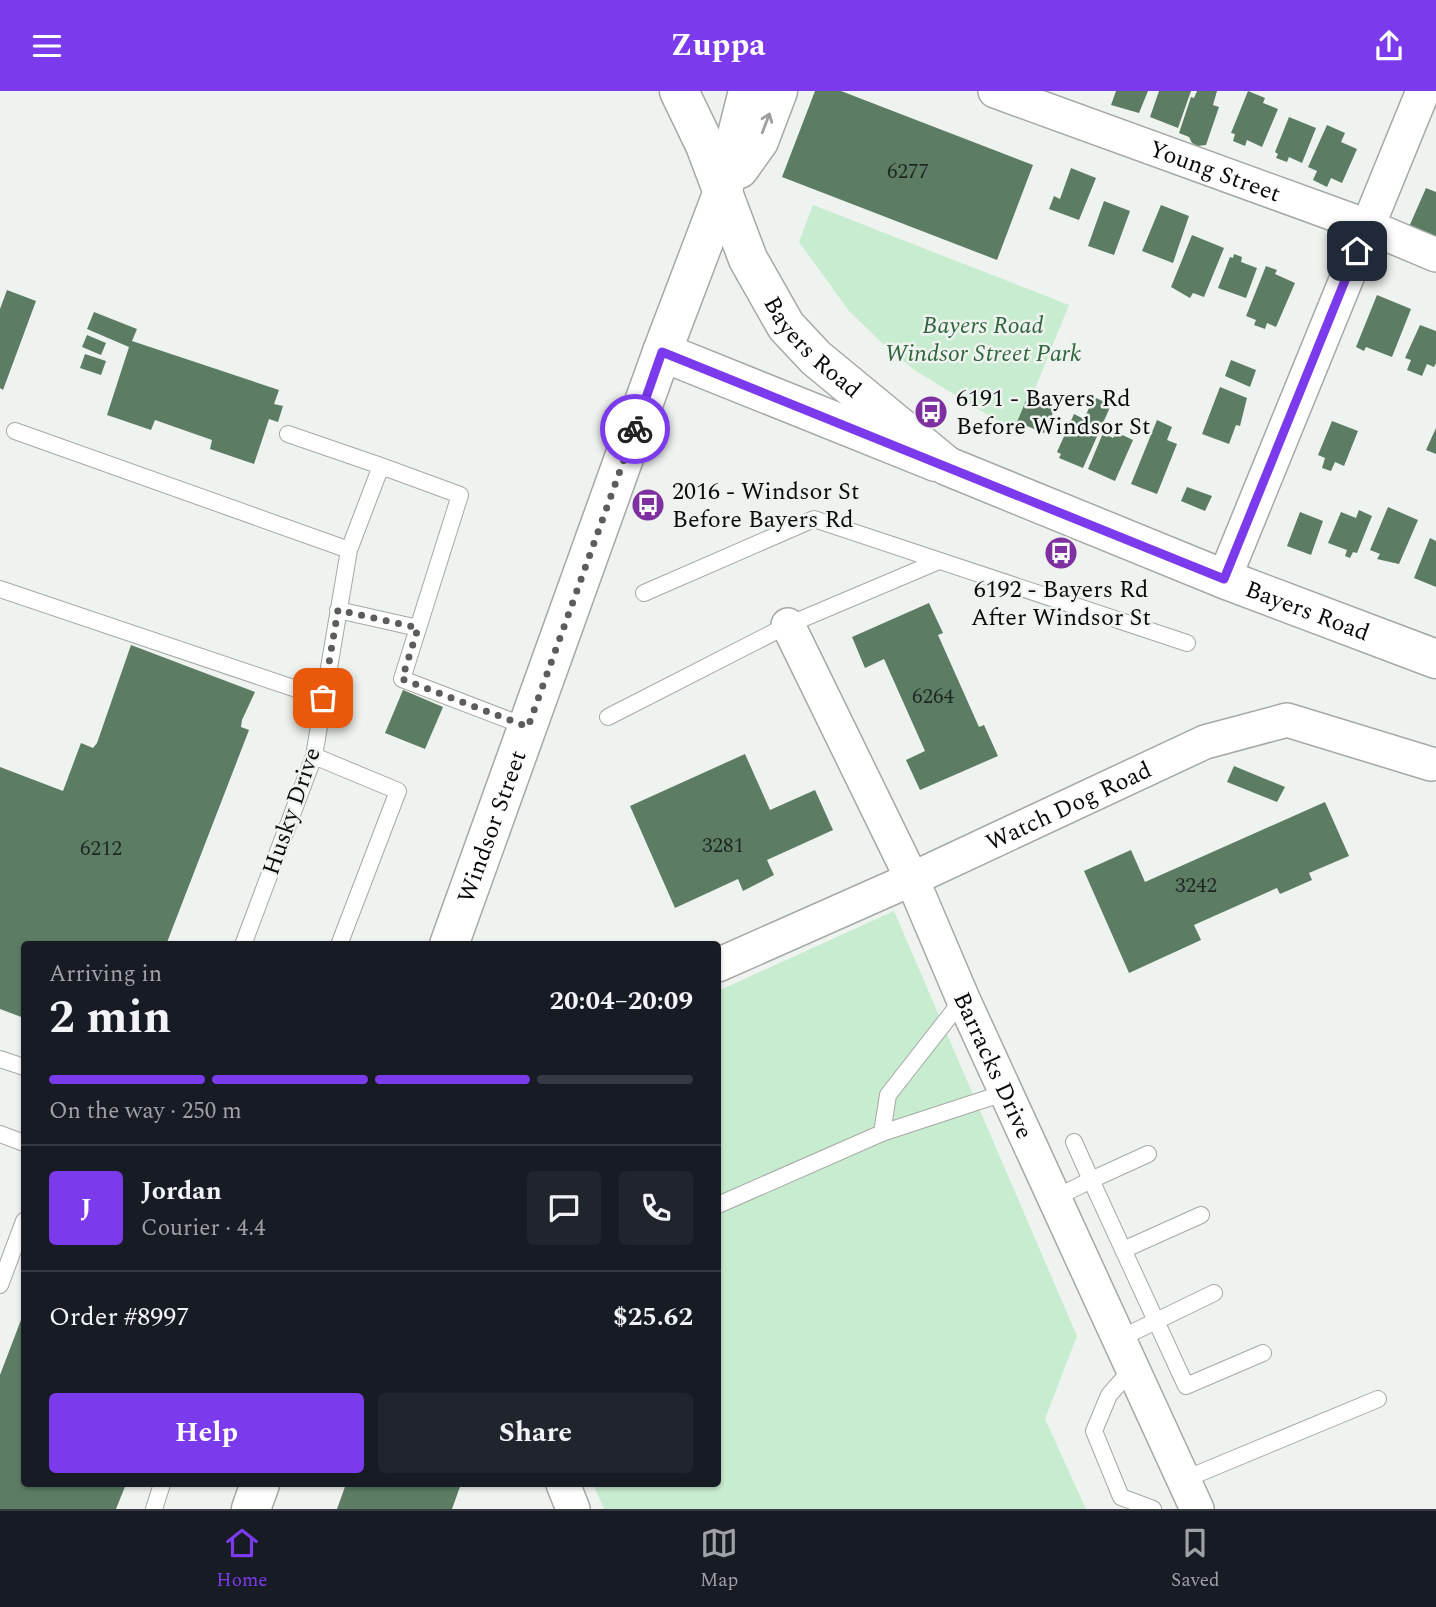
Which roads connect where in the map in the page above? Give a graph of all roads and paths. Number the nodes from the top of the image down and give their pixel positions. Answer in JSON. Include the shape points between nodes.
{"nodes":[{"id":1,"x":679,"y":91,"type":"edge"},
{"id":2,"x":748,"y":91,"type":"edge"},
{"id":3,"x":778,"y":91,"type":"edge"},
{"id":4,"x":995,"y":91,"type":"edge"},
{"id":5,"x":1423,"y":91,"type":"edge"},
{"id":6,"x":722,"y":194,"type":"junction"},
{"id":7,"x":1367,"y":226,"type":"junction"},
{"id":8,"x":1436,"y":255,"type":"edge"},
{"id":9,"x":662,"y":352,"type":"junction"},
{"id":10,"x":15,"y":431,"type":"dead end"},
{"id":11,"x":288,"y":433,"type":"dead end"},
{"id":12,"x":381,"y":466,"type":"junction"},
{"id":13,"x":947,"y":466,"type":"junction"},
{"id":14,"x":349,"y":550,"type":"junction"},
{"id":15,"x":939,"y":561,"type":"junction"},
{"id":16,"x":1224,"y":579,"type":"junction"},
{"id":17,"x":0,"y":589,"type":"edge"},
{"id":18,"x":644,"y":593,"type":"dead end"},
{"id":19,"x":338,"y":610,"type":"junction"},
{"id":20,"x":788,"y":625,"type":"junction"},
{"id":21,"x":418,"y":628,"type":"junction"},
{"id":22,"x":1187,"y":643,"type":"dead end"},
{"id":23,"x":1436,"y":659,"type":"edge"},
{"id":24,"x":323,"y":698,"type":"junction"},
{"id":25,"x":608,"y":717,"type":"dead end"},
{"id":26,"x":528,"y":727,"type":"junction"},
{"id":27,"x":314,"y":756,"type":"junction"},
{"id":28,"x":1431,"y":764,"type":"dead end"},
{"id":29,"x":912,"y":879,"type":"junction"},
{"id":30,"x":245,"y":941,"type":"edge"},
{"id":31,"x":341,"y":941,"type":"edge"},
{"id":32,"x":455,"y":941,"type":"edge"},
{"id":33,"x":721,"y":964,"type":"edge"},
{"id":34,"x":963,"y":999,"type":"junction"},
{"id":35,"x":0,"y":1059,"type":"edge"},
{"id":36,"x":21,"y":1066,"type":"edge"},
{"id":37,"x":1006,"y":1092,"type":"junction"},
{"id":38,"x":882,"y":1133,"type":"junction"},
{"id":39,"x":0,"y":1134,"type":"edge"},
{"id":40,"x":21,"y":1142,"type":"edge"},
{"id":41,"x":1074,"y":1142,"type":"dead end"},
{"id":42,"x":1148,"y":1154,"type":"dead end"},
{"id":43,"x":1091,"y":1180,"type":"junction"},
{"id":44,"x":1055,"y":1198,"type":"junction"},
{"id":45,"x":721,"y":1204,"type":"edge"},
{"id":46,"x":1201,"y":1215,"type":"dead end"},
{"id":47,"x":21,"y":1229,"type":"edge"},
{"id":48,"x":1123,"y":1250,"type":"junction"},
{"id":49,"x":0,"y":1285,"type":"edge"},
{"id":50,"x":1214,"y":1293,"type":"dead end"},
{"id":51,"x":1155,"y":1322,"type":"junction"},
{"id":52,"x":1119,"y":1339,"type":"junction"},
{"id":53,"x":1263,"y":1353,"type":"dead end"},
{"id":54,"x":1132,"y":1370,"type":"junction"},
{"id":55,"x":1378,"y":1399,"type":"dead end"},
{"id":56,"x":161,"y":1487,"type":"edge"},
{"id":57,"x":259,"y":1487,"type":"edge"},
{"id":58,"x":564,"y":1487,"type":"edge"},
{"id":59,"x":1190,"y":1494,"type":"edge"},
{"id":60,"x":154,"y":1509,"type":"edge"},
{"id":61,"x":251,"y":1509,"type":"edge"},
{"id":62,"x":573,"y":1509,"type":"edge"},
{"id":63,"x":1153,"y":1509,"type":"edge"}],
"edges":[{"from":1,"to":6,"type":"street"},
{"from":2,"to":6,"type":"street","name":"Windsor Street"},
{"from":6,"to":3,"type":"street","name":"Windsor Street","one_way":true,"via":[[759,141]]},
{"from":4,"to":7,"type":"street","name":"Young Street"},
{"from":5,"to":7,"type":"street"},
{"from":6,"to":9,"type":"street","name":"Windsor Street"},
{"from":6,"to":13,"type":"street","name":"Bayers Road","via":[[748,259],[786,326],[825,367]]},
{"from":7,"to":8,"type":"street","name":"Young Street"},
{"from":7,"to":16,"type":"street"},
{"from":9,"to":13,"type":"street","name":"Bayers Road"},
{"from":9,"to":26,"type":"street","name":"Windsor Street"},
{"from":10,"to":14,"type":"lane"},
{"from":11,"to":12,"type":"lane"},
{"from":12,"to":14,"type":"lane","name":"Husky Drive"},
{"from":12,"to":21,"type":"lane","via":[[460,495]]},
{"from":13,"to":16,"type":"street","name":"Bayers Road"},
{"from":14,"to":19,"type":"lane","name":"Husky Drive"},
{"from":15,"to":18,"type":"lane","via":[[814,519]]},
{"from":15,"to":20,"type":"lane"},
{"from":15,"to":22,"type":"lane"},
{"from":16,"to":23,"type":"street","name":"Bayers Road"},
{"from":17,"to":24,"type":"lane"},
{"from":19,"to":21,"type":"lane"},
{"from":19,"to":24,"type":"lane","name":"Husky Drive"},
{"from":20,"to":25,"type":"lane"},
{"from":20,"to":29,"type":"street","name":"Barracks Drive"},
{"from":21,"to":26,"type":"lane","via":[[402,679]]},
{"from":24,"to":27,"type":"lane","name":"Husky Drive"},
{"from":26,"to":32,"type":"street","name":"Windsor Street"},
{"from":27,"to":30,"type":"lane","name":"Husky Drive"},
{"from":27,"to":31,"type":"lane","via":[[398,791]]},
{"from":28,"to":29,"type":"street","name":"Watch Dog Road","via":[[1287,720],[1205,742]]},
{"from":29,"to":33,"type":"street","name":"Watch Dog Road"},
{"from":29,"to":34,"type":"street","name":"Barracks Drive"},
{"from":34,"to":37,"type":"street","name":"Barracks Drive"},
{"from":34,"to":38,"type":"lane","via":[[888,1095]]},
{"from":35,"to":36,"type":"lane"},
{"from":37,"to":38,"type":"lane"},
{"from":37,"to":44,"type":"street","name":"Barracks Drive"},
{"from":38,"to":45,"type":"lane"},
{"from":39,"to":40,"type":"lane"},
{"from":41,"to":43,"type":"lane"},
{"from":42,"to":43,"type":"lane"},
{"from":43,"to":44,"type":"lane"},
{"from":43,"to":48,"type":"lane"},
{"from":44,"to":52,"type":"street","name":"Barracks Drive"},
{"from":46,"to":48,"type":"lane"},
{"from":47,"to":49,"type":"lane"},
{"from":48,"to":51,"type":"lane"},
{"from":50,"to":51,"type":"lane"},
{"from":51,"to":52,"type":"lane"},
{"from":51,"to":53,"type":"lane","via":[[1186,1387]]},
{"from":52,"to":54,"type":"street","name":"Barracks Drive"},
{"from":54,"to":59,"type":"street","name":"Barracks Drive"},
{"from":54,"to":63,"type":"lane","via":[[1109,1395],[1094,1431],[1121,1497]]},
{"from":55,"to":59,"type":"lane"},
{"from":56,"to":60,"type":"lane"},
{"from":57,"to":61,"type":"street"},
{"from":58,"to":62,"type":"street"}]}
